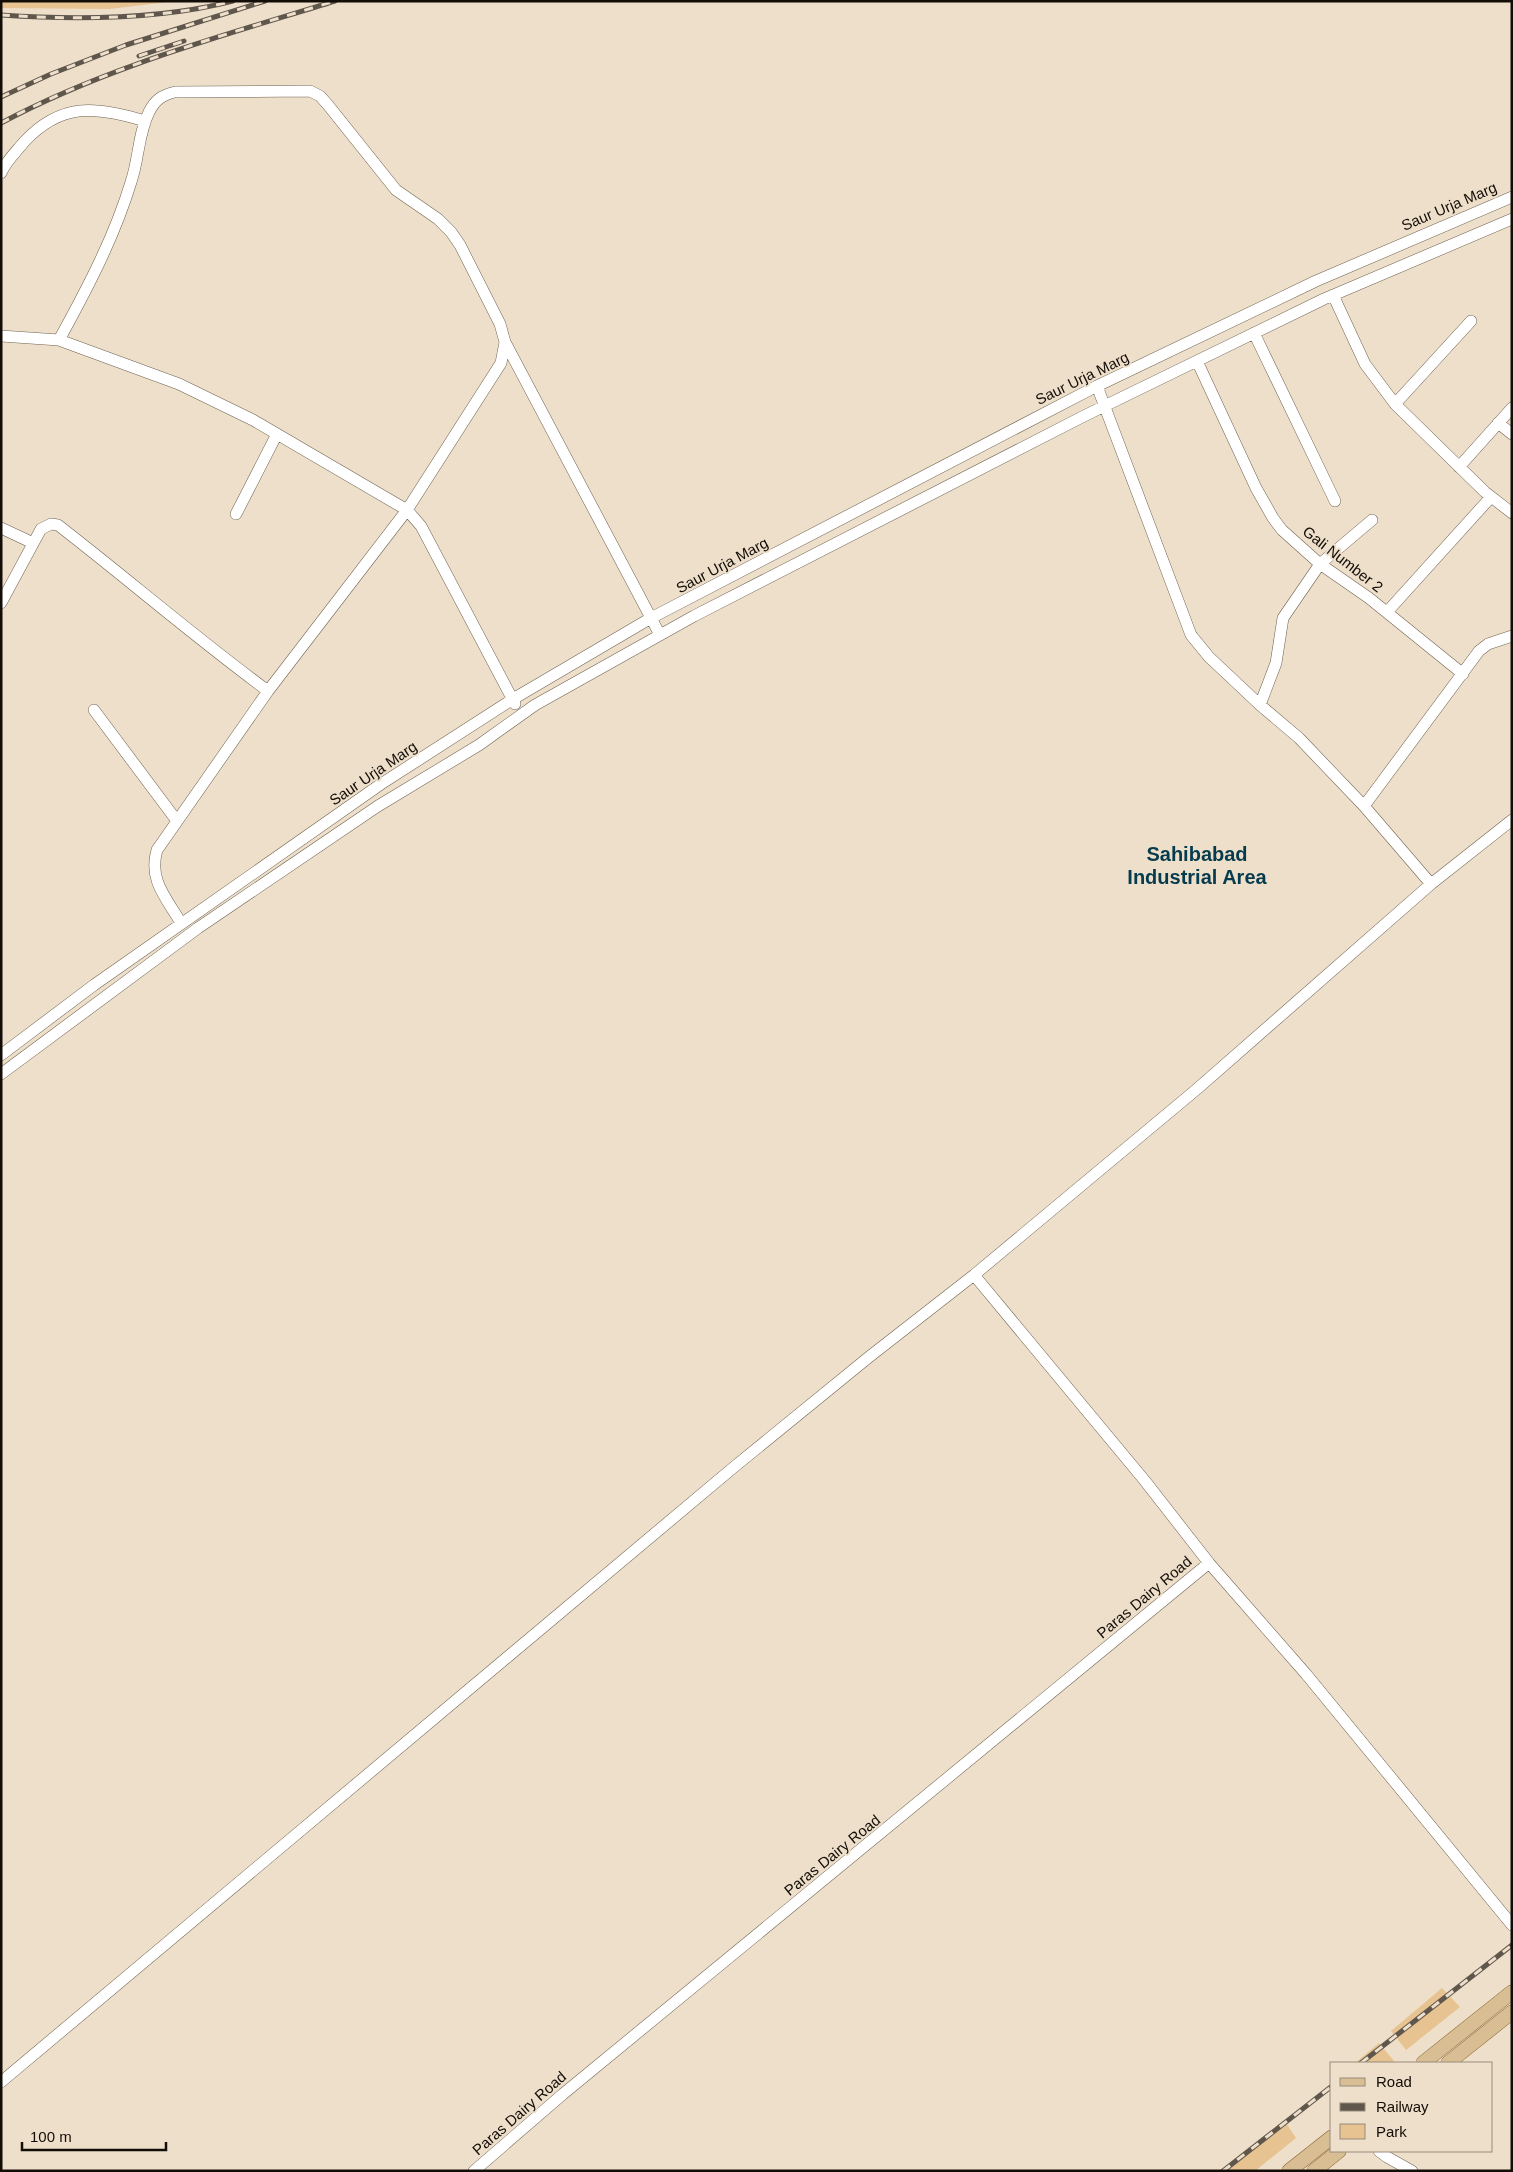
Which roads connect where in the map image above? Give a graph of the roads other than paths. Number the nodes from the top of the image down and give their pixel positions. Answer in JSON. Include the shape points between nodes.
{"nodes":[{"id":1,"x":145,"y":121,"type":"junction"},
{"id":2,"x":1,"y":173,"type":"edge"},
{"id":3,"x":1512,"y":197,"type":"edge"},
{"id":4,"x":1512,"y":219,"type":"edge"},
{"id":5,"x":1438,"y":228,"type":"junction"},
{"id":6,"x":1447,"y":246,"type":"junction"},
{"id":7,"x":1333,"y":295,"type":"junction"},
{"id":8,"x":1471,"y":321,"type":"dead end"},
{"id":9,"x":1254,"y":333,"type":"junction"},
{"id":10,"x":1,"y":336,"type":"edge"},
{"id":11,"x":59,"y":340,"type":"junction"},
{"id":12,"x":505,"y":342,"type":"junction"},
{"id":13,"x":1197,"y":361,"type":"junction"},
{"id":14,"x":1097,"y":386,"type":"junction"},
{"id":15,"x":1395,"y":404,"type":"junction"},
{"id":16,"x":1104,"y":406,"type":"junction"},
{"id":17,"x":1512,"y":408,"type":"edge"},
{"id":18,"x":1498,"y":423,"type":"junction"},
{"id":19,"x":277,"y":434,"type":"junction"},
{"id":20,"x":1512,"y":434,"type":"edge"},
{"id":21,"x":1459,"y":467,"type":"junction"},
{"id":22,"x":1491,"y":497,"type":"junction"},
{"id":23,"x":1335,"y":501,"type":"dead end"},
{"id":24,"x":407,"y":510,"type":"junction"},
{"id":25,"x":236,"y":514,"type":"dead end"},
{"id":26,"x":1512,"y":514,"type":"edge"},
{"id":27,"x":1372,"y":520,"type":"dead end"},
{"id":28,"x":1,"y":528,"type":"edge"},
{"id":29,"x":33,"y":543,"type":"junction"},
{"id":30,"x":1320,"y":564,"type":"junction"},
{"id":31,"x":1,"y":603,"type":"edge"},
{"id":32,"x":1387,"y":612,"type":"junction"},
{"id":33,"x":651,"y":618,"type":"junction"},
{"id":34,"x":660,"y":636,"type":"junction"},
{"id":35,"x":1512,"y":636,"type":"edge"},
{"id":36,"x":1462,"y":674,"type":"junction"},
{"id":37,"x":268,"y":691,"type":"junction"},
{"id":38,"x":513,"y":699,"type":"junction"},
{"id":39,"x":1260,"y":705,"type":"junction"},
{"id":40,"x":94,"y":710,"type":"dead end"},
{"id":41,"x":520,"y":715,"type":"junction"},
{"id":42,"x":1364,"y":806,"type":"junction"},
{"id":43,"x":1512,"y":820,"type":"edge"},
{"id":44,"x":177,"y":821,"type":"junction"},
{"id":45,"x":1432,"y":884,"type":"junction"},
{"id":46,"x":182,"y":923,"type":"junction"},
{"id":47,"x":1,"y":1055,"type":"edge"},
{"id":48,"x":1,"y":1074,"type":"edge"},
{"id":49,"x":974,"y":1275,"type":"junction"},
{"id":50,"x":1209,"y":1563,"type":"junction"},
{"id":51,"x":1512,"y":1925,"type":"edge"},
{"id":52,"x":1512,"y":1992,"type":"edge"},
{"id":53,"x":1512,"y":2012,"type":"edge"},
{"id":54,"x":1424,"y":2062,"type":"edge"},
{"id":55,"x":1449,"y":2062,"type":"edge"},
{"id":56,"x":1,"y":2082,"type":"edge"},
{"id":57,"x":1330,"y":2139,"type":"edge"},
{"id":58,"x":1338,"y":2152,"type":"edge"},
{"id":59,"x":1380,"y":2152,"type":"edge"},
{"id":60,"x":1400,"y":2168,"type":"edge"},
{"id":61,"x":474,"y":2171,"type":"edge"},
{"id":62,"x":1289,"y":2171,"type":"edge"},
{"id":63,"x":1314,"y":2171,"type":"edge"},
{"id":64,"x":1412,"y":2171,"type":"edge"}],
"edges":[{"from":1,"to":2,"type":"street","via":[[106,111],[63,113],[36,130]]},
{"from":1,"to":11,"type":"street","via":[[132,180],[117,224],[87,290]]},
{"from":1,"to":12,"type":"street","via":[[157,100],[175,92],[301,90],[320,96],[396,190],[451,232],[500,324]]},
{"from":3,"to":5,"type":"street","name":"Saur Urja Marg"},
{"from":4,"to":6,"type":"street","name":"Saur Urja Marg"},
{"from":5,"to":6,"type":"street"},
{"from":5,"to":14,"type":"street","name":"Saur Urja Marg","via":[[1316,281]]},
{"from":6,"to":7,"type":"street","name":"Saur Urja Marg"},
{"from":7,"to":9,"type":"street","name":"Saur Urja Marg"},
{"from":7,"to":15,"type":"street","via":[[1365,364]]},
{"from":8,"to":15,"type":"street"},
{"from":9,"to":13,"type":"street","name":"Saur Urja Marg"},
{"from":9,"to":23,"type":"street"},
{"from":10,"to":11,"type":"street"},
{"from":11,"to":19,"type":"street","via":[[180,384]]},
{"from":12,"to":24,"type":"street","via":[[501,363]]},
{"from":12,"to":33,"type":"street"},
{"from":13,"to":16,"type":"street","name":"Saur Urja Marg"},
{"from":13,"to":30,"type":"street","name":"Gali Number 2","via":[[1273,518]]},
{"from":14,"to":16,"type":"street"},
{"from":14,"to":33,"type":"street","name":"Saur Urja Marg"},
{"from":15,"to":21,"type":"street"},
{"from":16,"to":34,"type":"street","name":"Saur Urja Marg"},
{"from":16,"to":39,"type":"street","via":[[1191,635],[1209,657]]},
{"from":17,"to":18,"type":"street"},
{"from":18,"to":20,"type":"street"},
{"from":18,"to":21,"type":"street"},
{"from":19,"to":24,"type":"street"},
{"from":19,"to":25,"type":"street"},
{"from":21,"to":22,"type":"street"},
{"from":22,"to":26,"type":"street"},
{"from":22,"to":32,"type":"street"},
{"from":24,"to":37,"type":"street"},
{"from":24,"to":38,"type":"street","via":[[421,526]]},
{"from":27,"to":30,"type":"street"},
{"from":28,"to":29,"type":"street"},
{"from":29,"to":31,"type":"street"},
{"from":29,"to":37,"type":"street","via":[[45,525],[58,525]]},
{"from":30,"to":32,"type":"street","name":"Gali Number 2"},
{"from":30,"to":39,"type":"street","via":[[1283,618],[1276,663]]},
{"from":32,"to":36,"type":"street","name":"Gali Number 2"},
{"from":33,"to":34,"type":"street"},
{"from":33,"to":38,"type":"street","name":"Saur Urja Marg"},
{"from":34,"to":41,"type":"street","name":"Saur Urja Marg"},
{"from":35,"to":36,"type":"street","via":[[1488,644]]},
{"from":36,"to":42,"type":"street"},
{"from":37,"to":44,"type":"street"},
{"from":38,"to":41,"type":"street"},
{"from":38,"to":46,"type":"street","name":"Saur Urja Marg","via":[[380,784]]},
{"from":39,"to":42,"type":"street","via":[[1299,738]]},
{"from":40,"to":44,"type":"street"},
{"from":41,"to":48,"type":"street","name":"Saur Urja Marg","via":[[198,928]]},
{"from":42,"to":45,"type":"street"},
{"from":43,"to":45,"type":"street"},
{"from":44,"to":46,"type":"street","via":[[157,850],[154,873]]},
{"from":45,"to":49,"type":"street","via":[[1198,1089]]},
{"from":46,"to":47,"type":"street","name":"Saur Urja Marg"},
{"from":49,"to":50,"type":"street"},
{"from":49,"to":56,"type":"street","via":[[742,1461]]},
{"from":50,"to":51,"type":"street","via":[[1306,1674]]},
{"from":50,"to":61,"type":"street","name":"Paras Dairy Road","via":[[562,2094]]},
{"from":52,"to":54,"type":"main road"},
{"from":53,"to":55,"type":"main road"},
{"from":57,"to":62,"type":"main road"},
{"from":58,"to":63,"type":"main road"},
{"from":59,"to":60,"type":"street"},
{"from":60,"to":64,"type":"street"}]}
